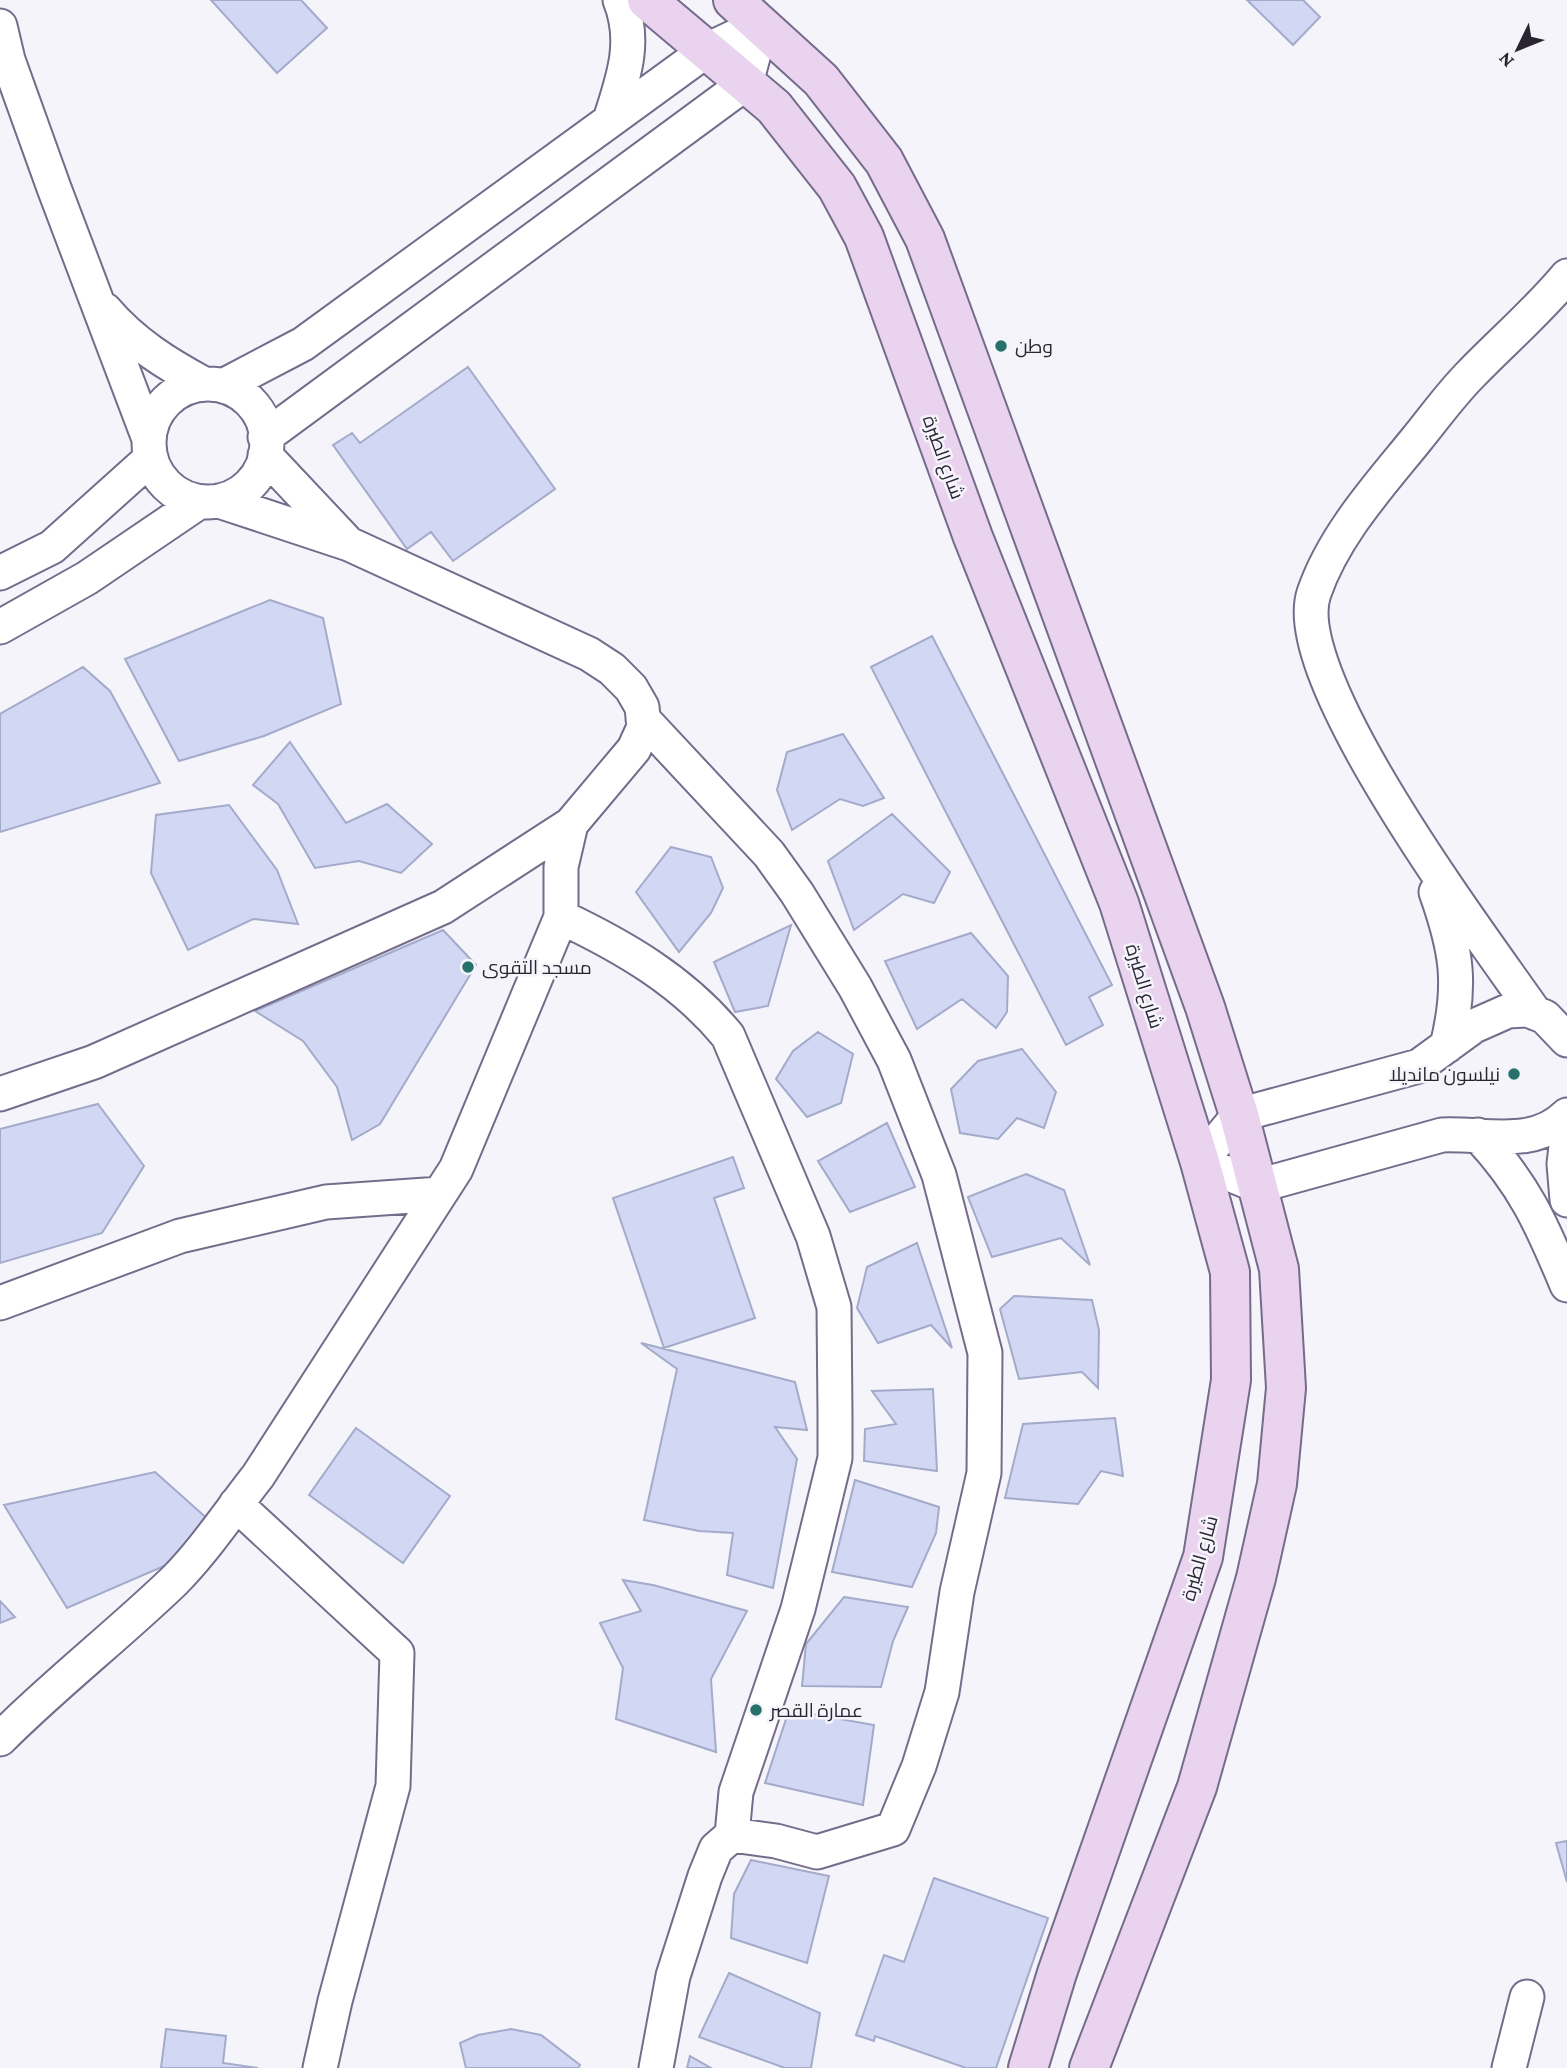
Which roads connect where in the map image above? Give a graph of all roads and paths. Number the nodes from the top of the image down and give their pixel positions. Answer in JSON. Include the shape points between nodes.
{"nodes":[{"id":1,"x":620,"y":0,"type":"edge"},
{"id":2,"x":646,"y":0,"type":"edge"},
{"id":3,"x":733,"y":0,"type":"edge"},
{"id":4,"x":762,"y":24,"type":"junction"},
{"id":5,"x":0,"y":26,"type":"edge"},
{"id":6,"x":707,"y":50,"type":"junction"},
{"id":7,"x":746,"y":83,"type":"junction"},
{"id":8,"x":610,"y":120,"type":"junction"},
{"id":9,"x":1567,"y":276,"type":"edge"},
{"id":10,"x":92,"y":295,"type":"junction"},
{"id":11,"x":214,"y":385,"type":"junction"},
{"id":12,"x":265,"y":446,"type":"junction"},
{"id":13,"x":150,"y":448,"type":"junction"},
{"id":14,"x":209,"y":501,"type":"junction"},
{"id":15,"x":349,"y":544,"type":"junction"},
{"id":16,"x":0,"y":573,"type":"edge"},
{"id":17,"x":0,"y":627,"type":"edge"},
{"id":18,"x":643,"y":719,"type":"junction"},
{"id":19,"x":571,"y":824,"type":"junction"},
{"id":20,"x":1423,"y":857,"type":"junction"},
{"id":21,"x":561,"y":917,"type":"junction"},
{"id":22,"x":1555,"y":1024,"type":"edge"},
{"id":23,"x":1447,"y":1046,"type":"junction"},
{"id":24,"x":0,"y":1094,"type":"edge"},
{"id":25,"x":1238,"y":1115,"type":"junction"},
{"id":26,"x":1567,"y":1115,"type":"edge"},
{"id":27,"x":1478,"y":1135,"type":"junction"},
{"id":28,"x":1567,"y":1138,"type":"edge"},
{"id":29,"x":1200,"y":1162,"type":"junction"},
{"id":30,"x":1258,"y":1186,"type":"junction"},
{"id":31,"x":440,"y":1194,"type":"junction"},
{"id":32,"x":1567,"y":1200,"type":"edge"},
{"id":33,"x":1567,"y":1284,"type":"edge"},
{"id":34,"x":0,"y":1303,"type":"edge"},
{"id":35,"x":236,"y":1504,"type":"junction"},
{"id":36,"x":51,"y":1687,"type":"junction"},
{"id":37,"x":0,"y":1718,"type":"edge"},
{"id":38,"x":0,"y":1739,"type":"edge"},
{"id":39,"x":732,"y":1835,"type":"junction"},
{"id":40,"x":1527,"y":1997,"type":"dead end"},
{"id":41,"x":320,"y":2068,"type":"edge"},
{"id":42,"x":656,"y":2068,"type":"edge"},
{"id":43,"x":1028,"y":2068,"type":"edge"},
{"id":44,"x":1089,"y":2068,"type":"edge"},
{"id":45,"x":1509,"y":2068,"type":"edge"}],
"edges":[{"from":1,"to":8,"type":"street","via":[[629,54]]},
{"from":2,"to":6,"type":"main road","name":"شارع الطيرة"},
{"from":3,"to":4,"type":"main road"},
{"from":4,"to":6,"type":"street"},
{"from":4,"to":7,"type":"street"},
{"from":4,"to":25,"type":"main road","via":[[821,80],[884,160],[925,239],[1205,1007]]},
{"from":5,"to":10,"type":"street"},
{"from":6,"to":7,"type":"main road","name":"شارع الطيرة"},
{"from":6,"to":8,"type":"street"},
{"from":7,"to":12,"type":"street"},
{"from":7,"to":29,"type":"main road","name":"شارع الطيرة","via":[[804,143],[837,187],[864,237],[973,537],[1119,903]]},
{"from":8,"to":11,"type":"street","via":[[303,344]]},
{"from":9,"to":20,"type":"street","via":[[1467,378],[1367,499],[1330,556],[1313,596],[1312,631],[1323,667],[1360,748]]},
{"from":10,"to":11,"type":"street","via":[[120,327],[162,361]]},
{"from":10,"to":13,"type":"street"},
{"from":11,"to":12,"type":"street","via":[[240,394],[254,407],[264,424]]},
{"from":11,"to":13,"type":"street","via":[[186,388],[170,398],[157,412]]},
{"from":12,"to":14,"type":"street","via":[[253,481],[237,495]]},
{"from":12,"to":15,"type":"street"},
{"from":13,"to":14,"type":"street","via":[[164,483],[179,495]]},
{"from":13,"to":16,"type":"street","via":[[52,548]]},
{"from":14,"to":15,"type":"street"},
{"from":14,"to":17,"type":"street"},
{"from":15,"to":18,"type":"street","via":[[589,654],[631,688],[642,706]]},
{"from":18,"to":19,"type":"street","via":[[634,749]]},
{"from":18,"to":39,"type":"street","via":[[769,855],[797,892],[894,1060],[939,1175],[985,1353],[984,1472],[957,1592],[942,1692],[893,1829],[817,1852]]},
{"from":19,"to":21,"type":"street","via":[[561,867]]},
{"from":19,"to":24,"type":"street","via":[[443,907],[94,1062]]},
{"from":20,"to":22,"type":"street"},
{"from":20,"to":23,"type":"street","via":[[1452,937],[1458,978],[1457,1007]]},
{"from":21,"to":31,"type":"street","via":[[456,1169]]},
{"from":21,"to":39,"type":"street","via":[[620,945],[681,988],[728,1036],[813,1236],[834,1307],[835,1458],[798,1609],[736,1792]]},
{"from":22,"to":23,"type":"street","via":[[1508,1011]]},
{"from":23,"to":25,"type":"street","via":[[1419,1066]]},
{"from":25,"to":29,"type":"street"},
{"from":25,"to":30,"type":"main road"},
{"from":26,"to":27,"type":"street","via":[[1549,1128],[1520,1138]]},
{"from":27,"to":30,"type":"street","via":[[1442,1135]]},
{"from":27,"to":33,"type":"street","via":[[1525,1193]]},
{"from":28,"to":32,"type":"street"},
{"from":29,"to":30,"type":"street"},
{"from":29,"to":43,"type":"main road","name":"شارع الطيرة","via":[[1230,1272],[1231,1380],[1215,1498],[1203,1557]]},
{"from":30,"to":44,"type":"main road","via":[[1280,1282],[1286,1388],[1277,1484],[1256,1578],[1197,1787]]},
{"from":31,"to":34,"type":"street","via":[[326,1202],[180,1236]]},
{"from":31,"to":35,"type":"street"},
{"from":35,"to":36,"type":"street","via":[[176,1579]]},
{"from":35,"to":41,"type":"street","via":[[397,1653],[393,1786]]},
{"from":36,"to":37,"type":"street"},
{"from":36,"to":38,"type":"street"},
{"from":39,"to":42,"type":"street","via":[[716,1849],[705,1876],[673,1976]]},
{"from":40,"to":45,"type":"street"}]}
